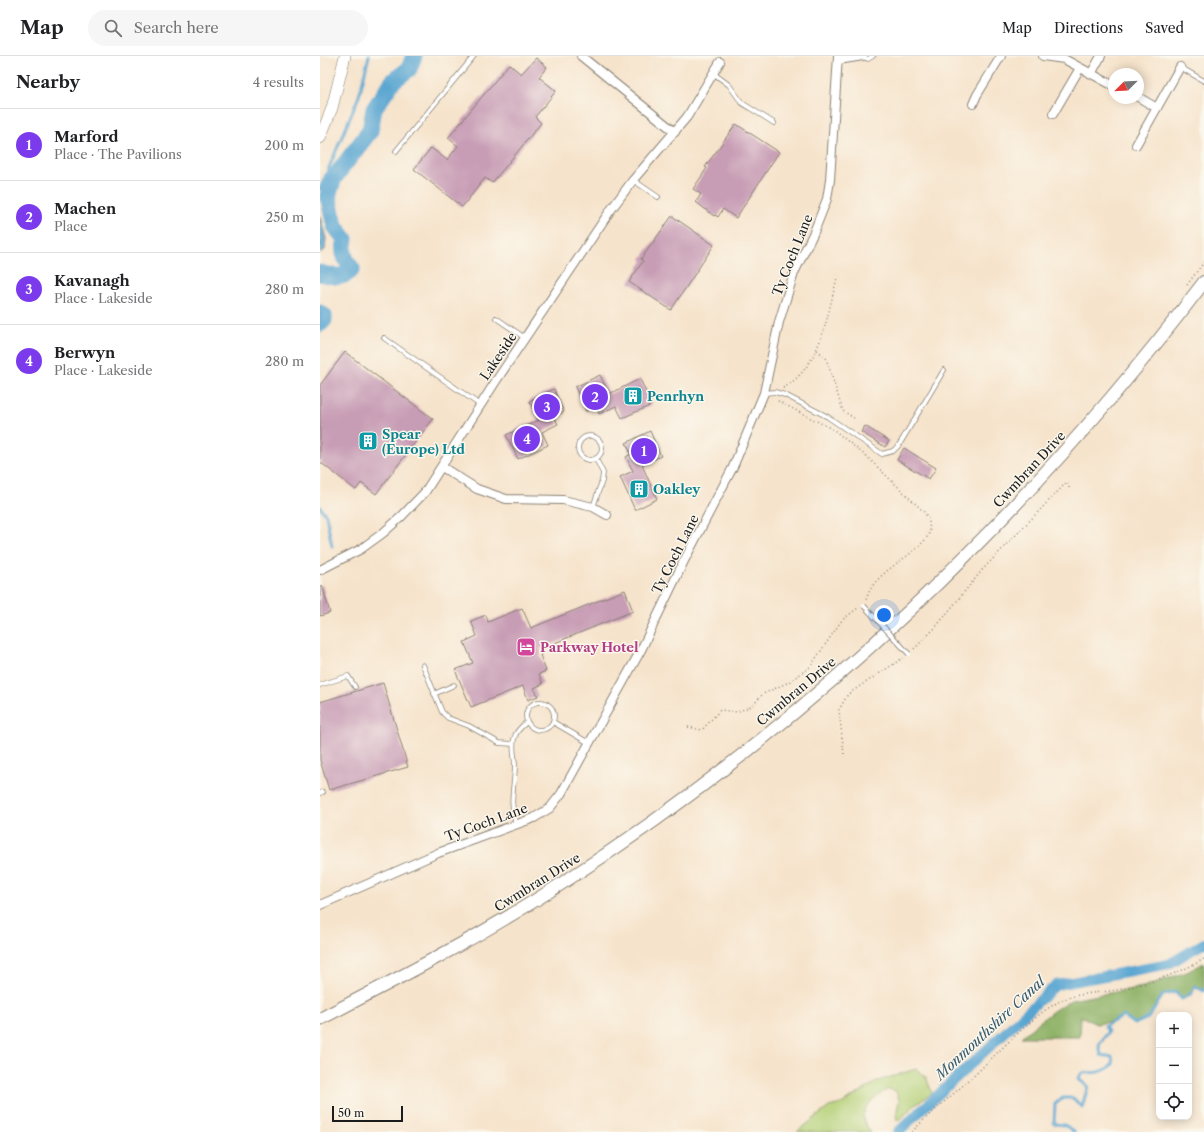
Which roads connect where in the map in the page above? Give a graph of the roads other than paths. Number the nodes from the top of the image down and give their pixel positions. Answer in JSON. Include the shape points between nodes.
{"nodes":[{"id":1,"x":345,"y":56,"type":"edge"},
{"id":2,"x":474,"y":56,"type":"edge"},
{"id":3,"x":581,"y":56,"type":"edge"},
{"id":4,"x":873,"y":56,"type":"edge"},
{"id":5,"x":1001,"y":56,"type":"edge"},
{"id":6,"x":1043,"y":56,"type":"edge"},
{"id":7,"x":1101,"y":56,"type":"edge"},
{"id":8,"x":863,"y":57,"type":"edge"},
{"id":9,"x":838,"y":58,"type":"edge"},
{"id":10,"x":721,"y":59,"type":"edge"},
{"id":11,"x":1180,"y":67,"type":"joint"},
{"id":12,"x":1080,"y":68,"type":"junction"},
{"id":13,"x":713,"y":73,"type":"junction"},
{"id":14,"x":1090,"y":74,"type":"junction"},
{"id":15,"x":1204,"y":81,"type":"edge"},
{"id":16,"x":1108,"y":83,"type":"edge"},
{"id":17,"x":1144,"y":100,"type":"edge"},
{"id":18,"x":973,"y":104,"type":"dead end"},
{"id":19,"x":1157,"y":108,"type":"junction"},
{"id":20,"x":1053,"y":114,"type":"dead end"},
{"id":21,"x":774,"y":123,"type":"dead end"},
{"id":22,"x":675,"y":132,"type":"junction"},
{"id":23,"x":320,"y":138,"type":"edge"},
{"id":24,"x":1136,"y":145,"type":"dead end"},
{"id":25,"x":396,"y":151,"type":"dead end"},
{"id":26,"x":633,"y":180,"type":"junction"},
{"id":27,"x":658,"y":197,"type":"dead end"},
{"id":28,"x":1204,"y":282,"type":"edge"},
{"id":29,"x":496,"y":318,"type":"dead end"},
{"id":30,"x":384,"y":338,"type":"dead end"},
{"id":31,"x":525,"y":338,"type":"junction"},
{"id":32,"x":944,"y":370,"type":"dead end"},
{"id":33,"x":764,"y":393,"type":"junction"},
{"id":34,"x":480,"y":406,"type":"junction"},
{"id":35,"x":596,"y":459,"type":"junction"},
{"id":36,"x":442,"y":467,"type":"junction"},
{"id":37,"x":593,"y":507,"type":"junction"},
{"id":38,"x":607,"y":515,"type":"dead end"},
{"id":39,"x":320,"y":570,"type":"edge"},
{"id":40,"x":864,"y":606,"type":"road end"},
{"id":41,"x":909,"y":654,"type":"road end"},
{"id":42,"x":422,"y":665,"type":"dead end"},
{"id":43,"x":320,"y":685,"type":"edge"},
{"id":44,"x":454,"y":685,"type":"dead end"},
{"id":45,"x":355,"y":687,"type":"dead end"},
{"id":46,"x":434,"y":694,"type":"junction"},
{"id":47,"x":527,"y":722,"type":"junction"},
{"id":48,"x":553,"y":722,"type":"junction"},
{"id":49,"x":513,"y":744,"type":"junction"},
{"id":50,"x":589,"y":744,"type":"junction"},
{"id":51,"x":516,"y":825,"type":"junction"},
{"id":52,"x":320,"y":905,"type":"edge"},
{"id":53,"x":320,"y":1018,"type":"edge"}],
"edges":[{"from":1,"to":23,"type":"street","via":[[332,108]]},
{"from":2,"to":25,"type":"lane"},
{"from":3,"to":22,"type":"street"},
{"from":4,"to":8,"type":"lane","via":[[868,59]]},
{"from":5,"to":18,"type":"street"},
{"from":6,"to":12,"type":"street","via":[[1059,57]]},
{"from":7,"to":14,"type":"street"},
{"from":8,"to":9,"type":"street"},
{"from":9,"to":33,"type":"street","name":"Ty Coch Lane","via":[[827,199],[794,273],[779,322]]},
{"from":10,"to":13,"type":"street","name":"Lakeside"},
{"from":11,"to":15,"type":"lane"},
{"from":11,"to":19,"type":"street"},
{"from":12,"to":14,"type":"street"},
{"from":12,"to":20,"type":"street"},
{"from":13,"to":21,"type":"lane","via":[[730,85],[742,103]]},
{"from":13,"to":22,"type":"street","name":"Lakeside","via":[[699,100]]},
{"from":14,"to":16,"type":"street"},
{"from":17,"to":19,"type":"street"},
{"from":19,"to":24,"type":"street"},
{"from":22,"to":26,"type":"street","name":"Lakeside"},
{"from":26,"to":27,"type":"lane"},
{"from":26,"to":31,"type":"street","name":"Lakeside"},
{"from":28,"to":53,"type":"main road","name":"Cwmbran Drive","via":[[1124,383],[999,522],[895,623],[781,723],[668,810],[564,882],[421,967]]},
{"from":29,"to":31,"type":"lane"},
{"from":30,"to":34,"type":"lane"},
{"from":31,"to":34,"type":"street","name":"Lakeside"},
{"from":32,"to":33,"type":"lane","via":[[893,451],[882,454],[828,417],[775,392]]},
{"from":33,"to":50,"type":"street","name":"Ty Coch Lane","via":[[733,467],[641,650]]},
{"from":34,"to":36,"type":"street","name":"Lakeside"},
{"from":35,"to":35,"type":"lane","via":[[587,460],[580,456],[578,447],[582,439],[590,436],[601,443],[602,452]]},
{"from":35,"to":37,"type":"lane","via":[[603,473]]},
{"from":36,"to":37,"type":"street","via":[[477,489],[506,499],[563,500]]},
{"from":36,"to":39,"type":"street","name":"Lakeside","via":[[425,492],[388,529],[361,549]]},
{"from":37,"to":38,"type":"street"},
{"from":40,"to":41,"type":"lane","bridge":true},
{"from":42,"to":46,"type":"lane"},
{"from":43,"to":45,"type":"lane","via":[[348,676]]},
{"from":44,"to":46,"type":"lane"},
{"from":46,"to":49,"type":"lane","via":[[442,712],[448,718],[469,726],[499,743]]},
{"from":47,"to":48,"type":"lane","via":[[534,729],[543,730]]},
{"from":47,"to":48,"type":"lane","via":[[527,709],[538,702],[550,706],[554,714]]},
{"from":47,"to":49,"type":"lane","via":[[515,735]]},
{"from":48,"to":50,"type":"lane"},
{"from":49,"to":51,"type":"lane","via":[[515,768],[511,799]]},
{"from":50,"to":51,"type":"street","name":"Ty Coch Lane","via":[[561,794],[550,808]]},
{"from":51,"to":52,"type":"street","name":"Ty Coch Lane","via":[[438,853]]}]}
